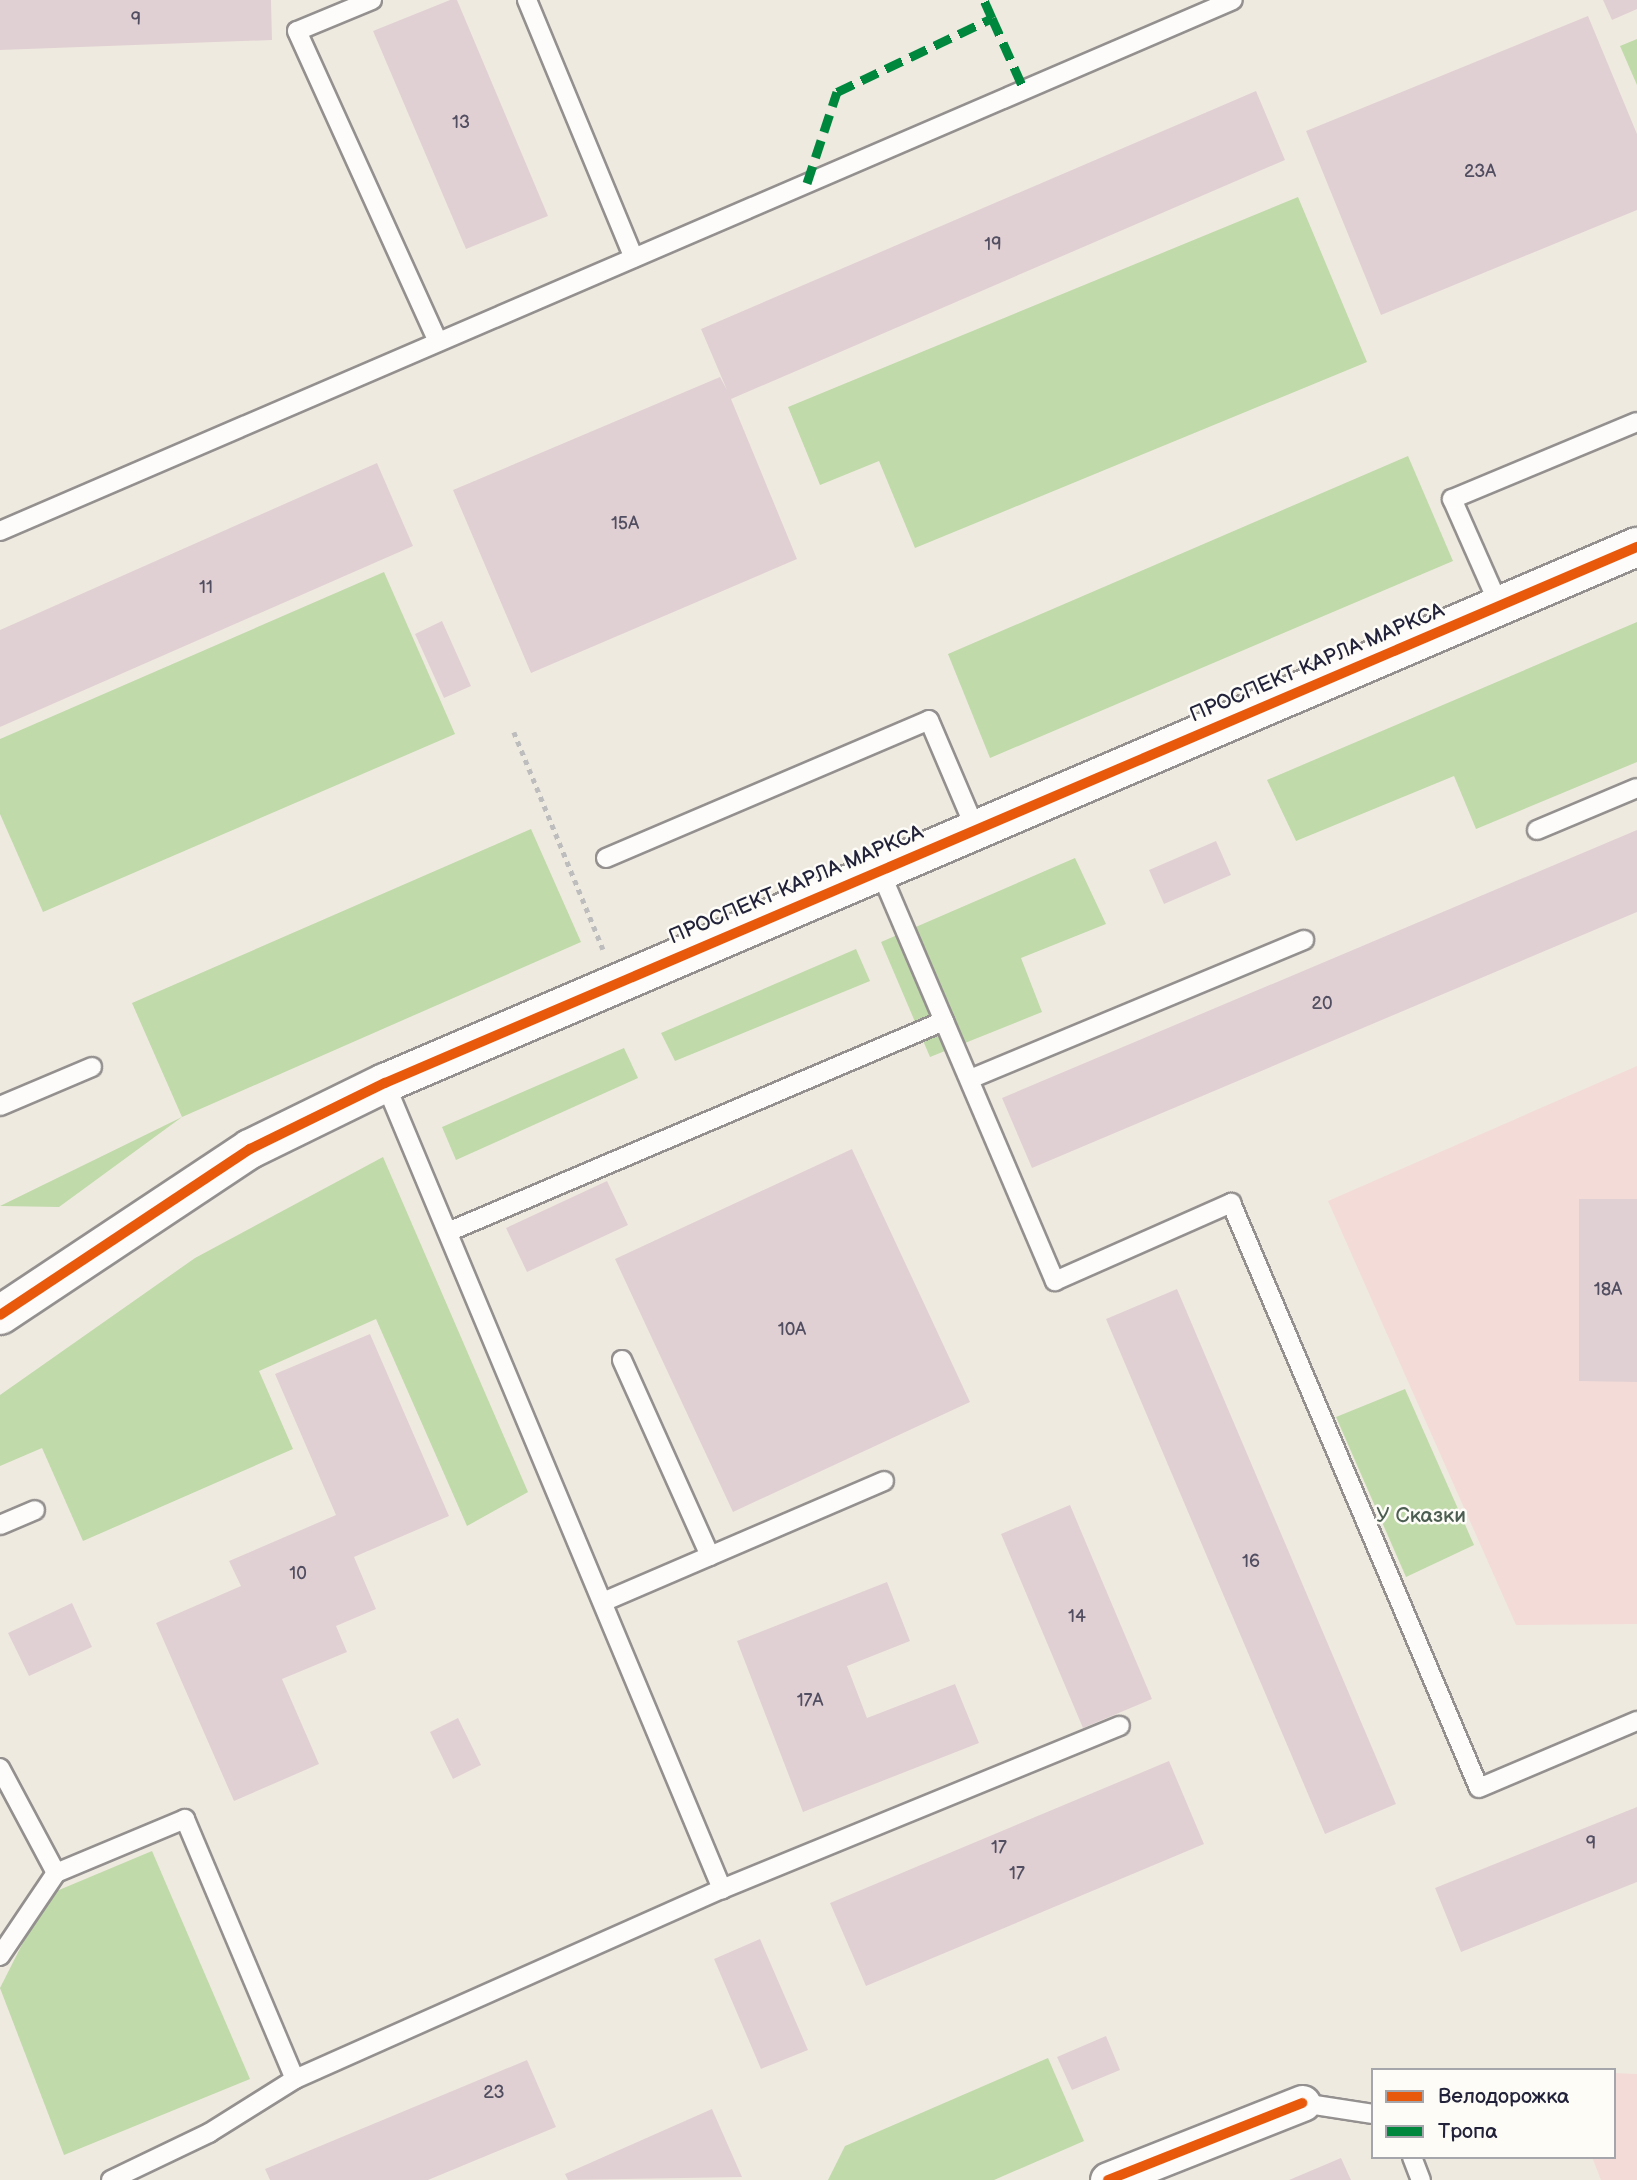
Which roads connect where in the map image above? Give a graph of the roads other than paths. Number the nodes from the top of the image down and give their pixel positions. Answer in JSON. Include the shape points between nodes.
{"nodes":[{"id":1,"x":372,"y":0,"type":"edge"},
{"id":2,"x":527,"y":0,"type":"edge"},
{"id":3,"x":1233,"y":0,"type":"edge"},
{"id":4,"x":634,"y":258,"type":"junction"},
{"id":5,"x":438,"y":342,"type":"junction"},
{"id":6,"x":1637,"y":422,"type":"edge"},
{"id":7,"x":0,"y":531,"type":"edge"},
{"id":8,"x":1637,"y":547,"type":"edge"},
{"id":9,"x":1499,"y":606,"type":"junction"},
{"id":10,"x":1637,"y":788,"type":"edge"},
{"id":11,"x":976,"y":830,"type":"junction"},
{"id":12,"x":1537,"y":830,"type":"dead end"},
{"id":13,"x":606,"y":858,"type":"dead end"},
{"id":14,"x":880,"y":871,"type":"junction"},
{"id":15,"x":1304,"y":940,"type":"dead end"},
{"id":16,"x":944,"y":1021,"type":"junction"},
{"id":17,"x":92,"y":1067,"type":"dead end"},
{"id":18,"x":970,"y":1079,"type":"junction"},
{"id":19,"x":385,"y":1083,"type":"junction"},
{"id":20,"x":0,"y":1106,"type":"edge"},
{"id":21,"x":448,"y":1232,"type":"junction"},
{"id":22,"x":0,"y":1315,"type":"edge"},
{"id":23,"x":622,"y":1360,"type":"dead end"},
{"id":24,"x":884,"y":1481,"type":"dead end"},
{"id":25,"x":34,"y":1510,"type":"dead end"},
{"id":26,"x":0,"y":1525,"type":"edge"},
{"id":27,"x":710,"y":1556,"type":"junction"},
{"id":28,"x":603,"y":1602,"type":"junction"},
{"id":29,"x":1637,"y":1721,"type":"edge"},
{"id":30,"x":1120,"y":1726,"type":"dead end"},
{"id":31,"x":0,"y":1768,"type":"edge"},
{"id":32,"x":56,"y":1873,"type":"junction"},
{"id":33,"x":722,"y":1889,"type":"junction"},
{"id":34,"x":0,"y":1956,"type":"edge"},
{"id":35,"x":295,"y":2079,"type":"junction"},
{"id":36,"x":1302,"y":2103,"type":"joint"},
{"id":37,"x":1371,"y":2114,"type":"edge"},
{"id":38,"x":1413,"y":2159,"type":"edge"},
{"id":39,"x":111,"y":2180,"type":"edge"},
{"id":40,"x":1108,"y":2180,"type":"edge"},
{"id":41,"x":1422,"y":2180,"type":"edge"}],
"edges":[{"from":1,"to":5,"type":"lane","via":[[297,31]]},
{"from":2,"to":4,"type":"lane"},
{"from":3,"to":4,"type":"lane"},
{"from":4,"to":5,"type":"lane"},
{"from":5,"to":7,"type":"lane"},
{"from":6,"to":9,"type":"lane","via":[[1452,499]]},
{"from":8,"to":9,"type":"street","name":"ПРОСПЕКТ КАРЛА МАРКСА"},
{"from":9,"to":11,"type":"street","name":"ПРОСПЕКТ КАРЛА МАРКСА"},
{"from":10,"to":12,"type":"lane"},
{"from":11,"to":13,"type":"lane","via":[[929,720]]},
{"from":11,"to":14,"type":"street","name":"ПРОСПЕКТ КАРЛА МАРКСА"},
{"from":14,"to":16,"type":"lane"},
{"from":14,"to":19,"type":"street","name":"ПРОСПЕКТ КАРЛА МАРКСА"},
{"from":15,"to":18,"type":"lane"},
{"from":16,"to":18,"type":"lane"},
{"from":16,"to":21,"type":"lane"},
{"from":17,"to":20,"type":"lane"},
{"from":18,"to":29,"type":"lane","via":[[1055,1281],[1231,1203],[1479,1788]]},
{"from":19,"to":21,"type":"lane"},
{"from":19,"to":22,"type":"street","name":"ПРОСПЕКТ КАРЛА МАРКСА","via":[[250,1149]]},
{"from":21,"to":28,"type":"lane"},
{"from":23,"to":27,"type":"lane"},
{"from":24,"to":27,"type":"lane"},
{"from":25,"to":26,"type":"lane"},
{"from":27,"to":28,"type":"lane"},
{"from":28,"to":33,"type":"lane"},
{"from":30,"to":33,"type":"lane"},
{"from":31,"to":32,"type":"lane"},
{"from":32,"to":34,"type":"lane"},
{"from":32,"to":35,"type":"lane","via":[[185,1819]]},
{"from":33,"to":35,"type":"lane"},
{"from":35,"to":39,"type":"lane","via":[[209,2133]]},
{"from":36,"to":37,"type":"lane"},
{"from":36,"to":40,"type":"street"},
{"from":38,"to":41,"type":"lane"}]}
